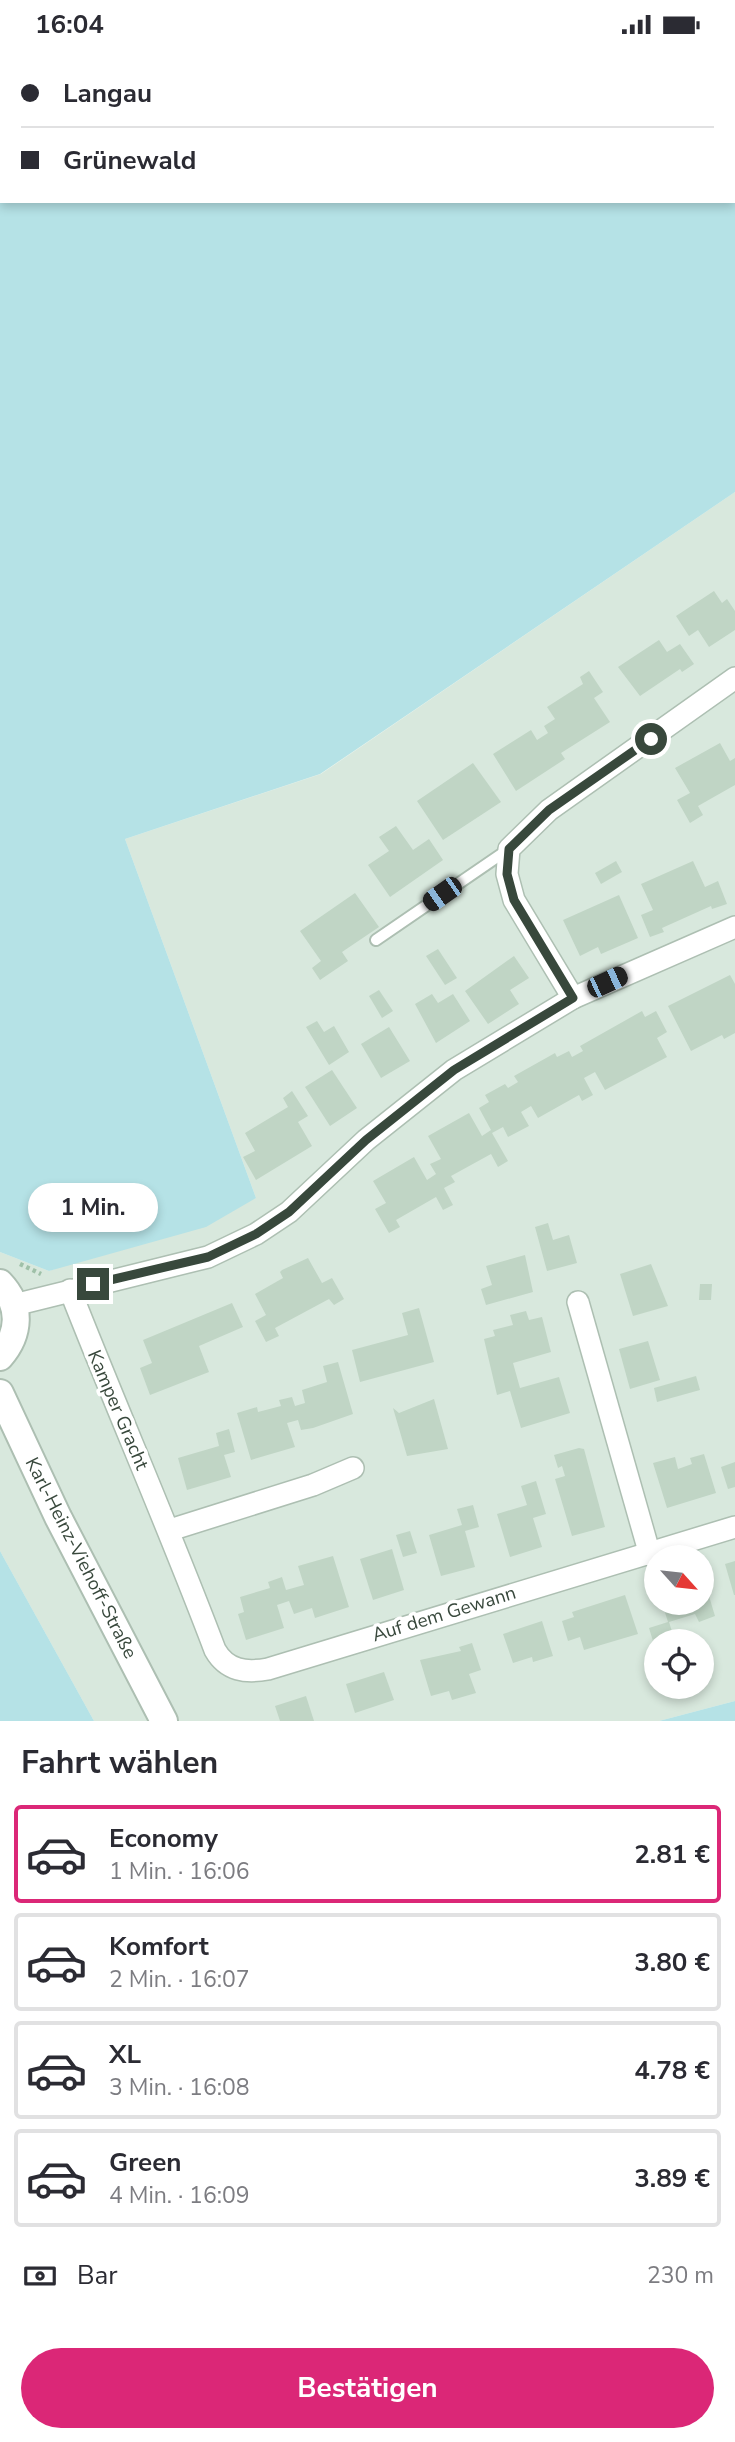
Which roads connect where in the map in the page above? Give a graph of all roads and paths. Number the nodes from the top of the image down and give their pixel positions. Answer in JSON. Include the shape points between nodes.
{"nodes":[{"id":1,"x":735,"y":678,"type":"edge"},
{"id":2,"x":509,"y":849,"type":"junction"},
{"id":3,"x":735,"y":927,"type":"edge"},
{"id":4,"x":376,"y":940,"type":"dead end"},
{"id":5,"x":573,"y":998,"type":"junction"},
{"id":6,"x":3,"y":1271,"type":"edge"},
{"id":7,"x":70,"y":1290,"type":"junction"},
{"id":8,"x":578,"y":1302,"type":"dead end"},
{"id":9,"x":14,"y":1305,"type":"junction"},
{"id":10,"x":0,"y":1357,"type":"edge"},
{"id":11,"x":0,"y":1394,"type":"edge"},
{"id":12,"x":353,"y":1468,"type":"dead end"},
{"id":13,"x":735,"y":1527,"type":"edge"},
{"id":14,"x":170,"y":1530,"type":"junction"},
{"id":15,"x":647,"y":1545,"type":"edge"},
{"id":16,"x":680,"y":1545,"type":"edge"},
{"id":17,"x":644,"y":1557,"type":"edge"},
{"id":18,"x":239,"y":1671,"type":"joint"},
{"id":19,"x":164,"y":1721,"type":"edge"}],
"edges":[{"from":1,"to":2,"type":"street","via":[[549,810]]},
{"from":2,"to":4,"type":"lane"},
{"from":2,"to":5,"type":"street","via":[[507,874],[514,900]]},
{"from":3,"to":5,"type":"street"},
{"from":5,"to":7,"type":"street","via":[[454,1070],[366,1140],[289,1212],[256,1234],[208,1257]]},
{"from":6,"to":7,"type":"path"},
{"from":6,"to":9,"type":"street"},
{"from":7,"to":9,"type":"street"},
{"from":7,"to":14,"type":"street","name":"Kamper Gracht"},
{"from":8,"to":15,"type":"street"},
{"from":9,"to":10,"type":"street","via":[[15,1334]]},
{"from":11,"to":19,"type":"street","name":"Karl-Heinz-Viehoff-Straße"},
{"from":12,"to":14,"type":"street"},
{"from":13,"to":16,"type":"street","name":"Auf dem Gewann"},
{"from":14,"to":18,"type":"street","name":"Kamper Gracht","via":[[215,1650]]},
{"from":17,"to":18,"type":"street","name":"Auf dem Gewann","via":[[268,1669]]}]}
